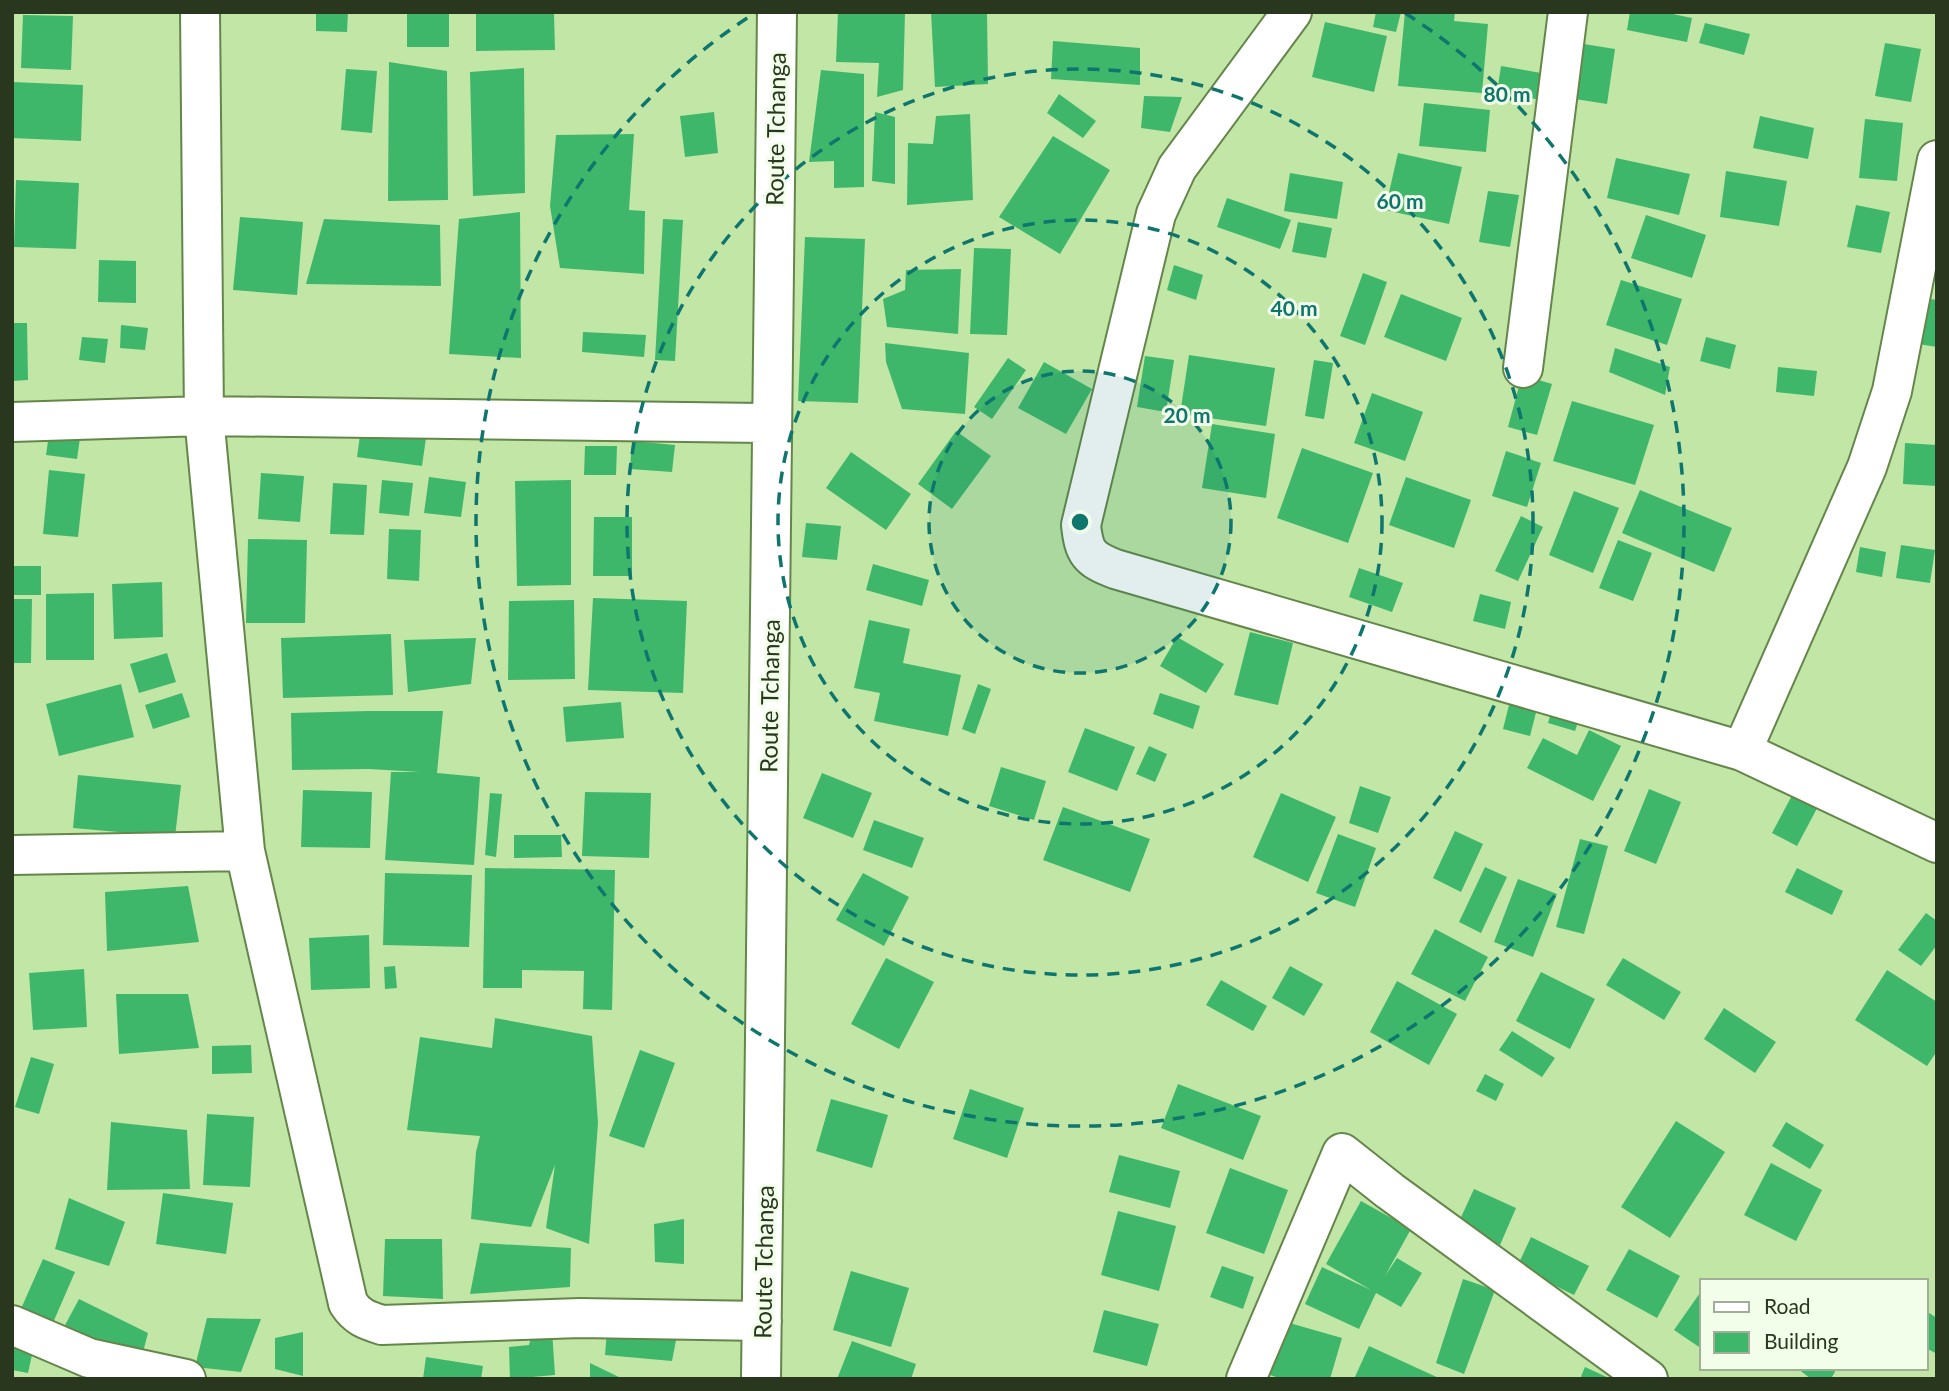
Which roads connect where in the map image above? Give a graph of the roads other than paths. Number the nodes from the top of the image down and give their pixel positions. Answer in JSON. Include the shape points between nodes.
{"nodes":[{"id":1,"x":200,"y":12,"type":"edge"},
{"id":2,"x":777,"y":12,"type":"edge"},
{"id":3,"x":1292,"y":12,"type":"edge"},
{"id":4,"x":1568,"y":12,"type":"edge"},
{"id":5,"x":1937,"y":160,"type":"edge"},
{"id":6,"x":1523,"y":368,"type":"dead end"},
{"id":7,"x":204,"y":416,"type":"junction"},
{"id":8,"x":12,"y":422,"type":"edge"},
{"id":9,"x":771,"y":423,"type":"junction"},
{"id":10,"x":1742,"y":751,"type":"junction"},
{"id":11,"x":1937,"y":843,"type":"edge"},
{"id":12,"x":245,"y":851,"type":"junction"},
{"id":13,"x":12,"y":855,"type":"edge"},
{"id":14,"x":762,"y":1321,"type":"junction"},
{"id":15,"x":12,"y":1325,"type":"edge"},
{"id":16,"x":186,"y":1379,"type":"edge"},
{"id":17,"x":761,"y":1379,"type":"edge"},
{"id":18,"x":1246,"y":1379,"type":"edge"},
{"id":19,"x":1648,"y":1379,"type":"edge"}],
"edges":[{"from":1,"to":7,"type":"street"},
{"from":2,"to":9,"type":"street","name":"Route Tchanga"},
{"from":3,"to":10,"type":"street","via":[[1177,168],[1156,214],[1081,525],[1083,547],[1096,562],[1115,569]]},
{"from":4,"to":6,"type":"street"},
{"from":5,"to":10,"type":"street","via":[[1888,404],[1867,467]]},
{"from":7,"to":8,"type":"street"},
{"from":7,"to":9,"type":"street"},
{"from":7,"to":12,"type":"street"},
{"from":9,"to":14,"type":"street","name":"Route Tchanga"},
{"from":10,"to":11,"type":"street"},
{"from":12,"to":13,"type":"street"},
{"from":12,"to":14,"type":"street","via":[[348,1303],[355,1314],[382,1325],[580,1318]]},
{"from":14,"to":17,"type":"street","name":"Route Tchanga"},
{"from":15,"to":16,"type":"street","via":[[89,1357]]},
{"from":18,"to":19,"type":"street","via":[[1342,1153]]}]}
